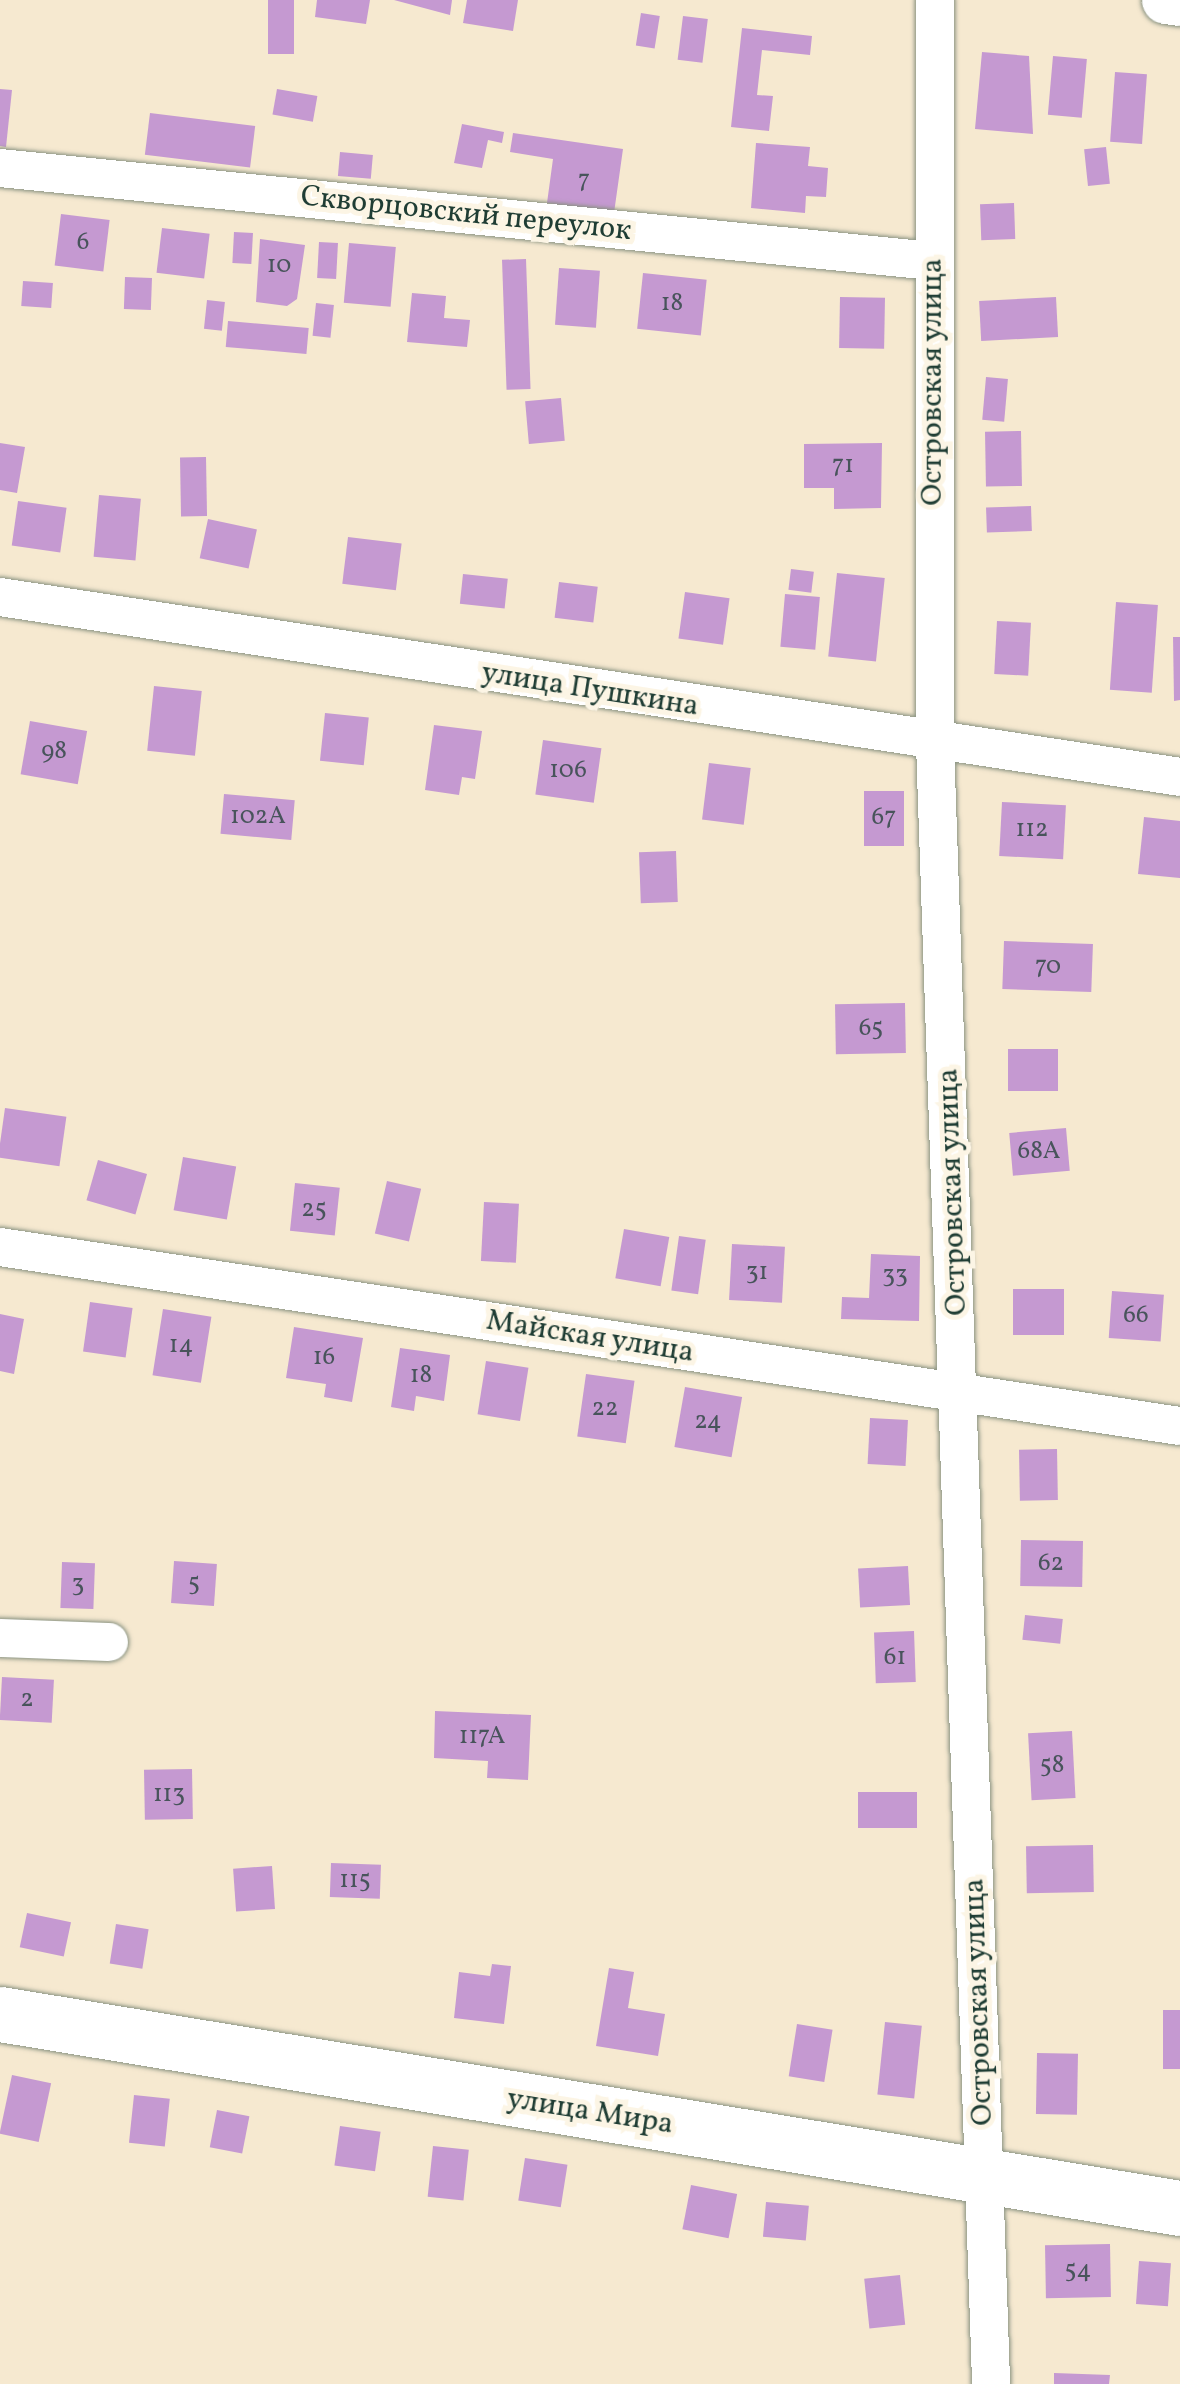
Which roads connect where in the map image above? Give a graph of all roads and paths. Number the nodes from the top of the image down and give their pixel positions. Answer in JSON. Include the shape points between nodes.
{"nodes":[{"id":1,"x":935,"y":0,"type":"edge"},
{"id":2,"x":1166,"y":0,"type":"edge"},
{"id":3,"x":1180,"y":2,"type":"edge"},
{"id":4,"x":0,"y":168,"type":"edge"},
{"id":5,"x":932,"y":261,"type":"junction"},
{"id":6,"x":0,"y":597,"type":"edge"},
{"id":7,"x":935,"y":744,"type":"junction"},
{"id":8,"x":1180,"y":777,"type":"edge"},
{"id":9,"x":0,"y":1247,"type":"edge"},
{"id":10,"x":962,"y":1394,"type":"junction"},
{"id":11,"x":1180,"y":1426,"type":"edge"},
{"id":12,"x":0,"y":1638,"type":"edge"},
{"id":13,"x":109,"y":1642,"type":"dead end"},
{"id":14,"x":0,"y":2014,"type":"edge"},
{"id":15,"x":984,"y":2176,"type":"junction"},
{"id":16,"x":1180,"y":2208,"type":"edge"},
{"id":17,"x":992,"y":2384,"type":"edge"}],
"edges":[{"from":1,"to":5,"type":"street","name":"Островская улица"},
{"from":2,"to":3,"type":"street"},
{"from":4,"to":5,"type":"street","name":"Скворцовский переулок"},
{"from":5,"to":7,"type":"street","name":"Островская улица"},
{"from":6,"to":7,"type":"street","name":"улица Пушкина"},
{"from":7,"to":8,"type":"street","name":"улица Пушкина"},
{"from":7,"to":10,"type":"street","name":"Островская улица"},
{"from":9,"to":10,"type":"street","name":"Майская улица"},
{"from":10,"to":11,"type":"street","name":"Майская улица"},
{"from":10,"to":15,"type":"street","name":"Островская улица"},
{"from":12,"to":13,"type":"street"},
{"from":14,"to":15,"type":"main road","name":"улица Мира"},
{"from":15,"to":16,"type":"main road","name":"улица Мира"},
{"from":15,"to":17,"type":"street","name":"Островская улица"}]}
